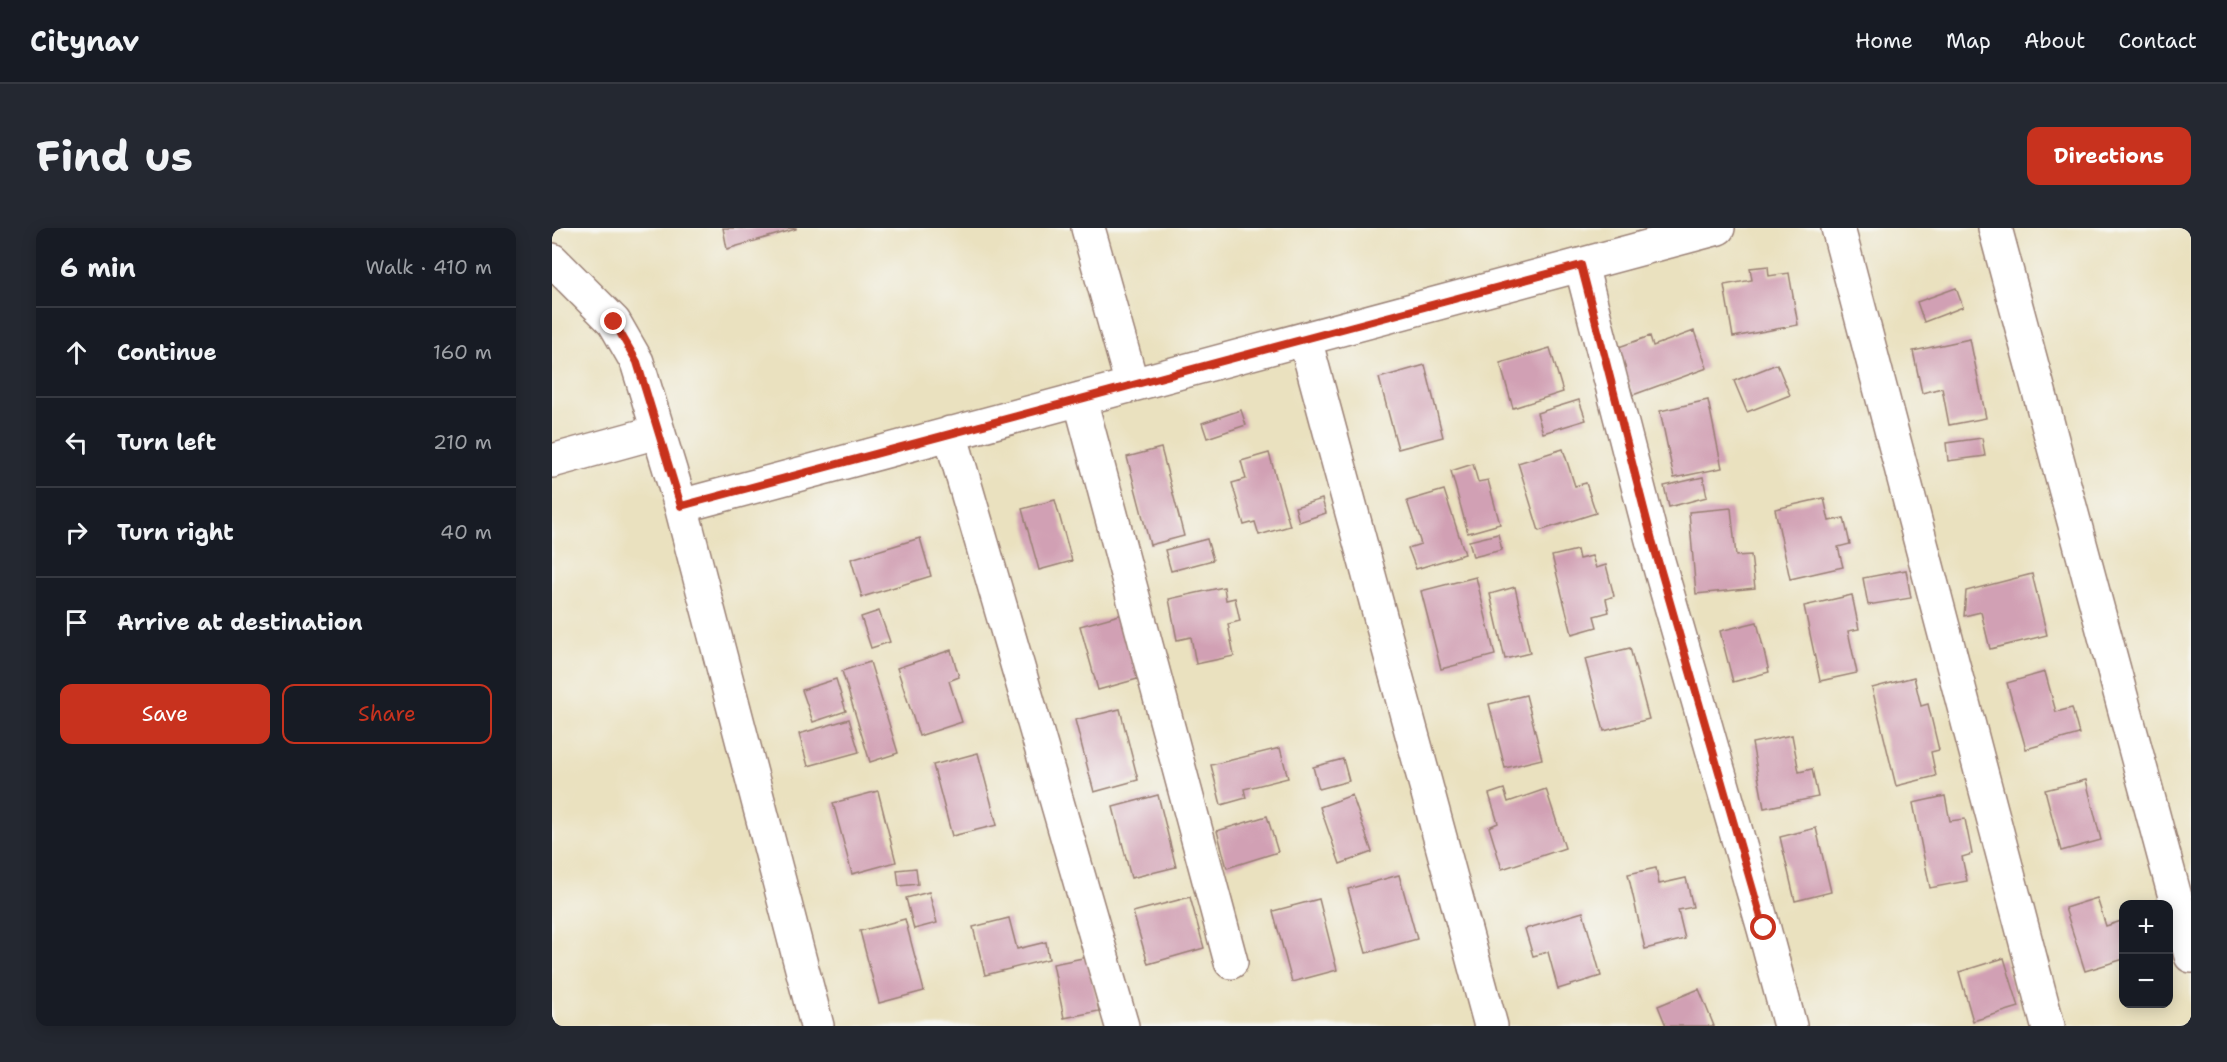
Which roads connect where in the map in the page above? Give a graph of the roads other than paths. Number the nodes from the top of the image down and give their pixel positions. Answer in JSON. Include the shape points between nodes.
{"nodes":[{"id":1,"x":1088,"y":228,"type":"edge"},
{"id":2,"x":1718,"y":228,"type":"edge"},
{"id":3,"x":1838,"y":228,"type":"edge"},
{"id":4,"x":1995,"y":228,"type":"edge"},
{"id":5,"x":552,"y":260,"type":"edge"},
{"id":6,"x":1581,"y":265,"type":"junction"},
{"id":7,"x":1305,"y":339,"type":"junction"},
{"id":8,"x":1132,"y":385,"type":"junction"},
{"id":9,"x":1080,"y":399,"type":"junction"},
{"id":10,"x":657,"y":432,"type":"junction"},
{"id":11,"x":950,"y":433,"type":"junction"},
{"id":12,"x":552,"y":461,"type":"edge"},
{"id":13,"x":681,"y":506,"type":"junction"},
{"id":14,"x":2191,"y":956,"type":"edge"},
{"id":15,"x":1231,"y":962,"type":"dead end"},
{"id":16,"x":817,"y":1026,"type":"edge"},
{"id":17,"x":1122,"y":1026,"type":"edge"},
{"id":18,"x":1491,"y":1026,"type":"edge"},
{"id":19,"x":1790,"y":1026,"type":"edge"},
{"id":20,"x":2048,"y":1026,"type":"edge"}],
"edges":[{"from":1,"to":8,"type":"street"},
{"from":2,"to":6,"type":"street"},
{"from":3,"to":20,"type":"street"},
{"from":4,"to":14,"type":"street"},
{"from":5,"to":10,"type":"street","via":[[614,322],[626,341],[637,362]]},
{"from":6,"to":7,"type":"street"},
{"from":6,"to":19,"type":"street","via":[[1652,540]]},
{"from":7,"to":8,"type":"street"},
{"from":7,"to":18,"type":"street"},
{"from":8,"to":9,"type":"street"},
{"from":9,"to":11,"type":"street"},
{"from":9,"to":15,"type":"street"},
{"from":10,"to":12,"type":"street"},
{"from":10,"to":13,"type":"street"},
{"from":11,"to":13,"type":"street"},
{"from":11,"to":17,"type":"street"},
{"from":13,"to":16,"type":"street"}]}
